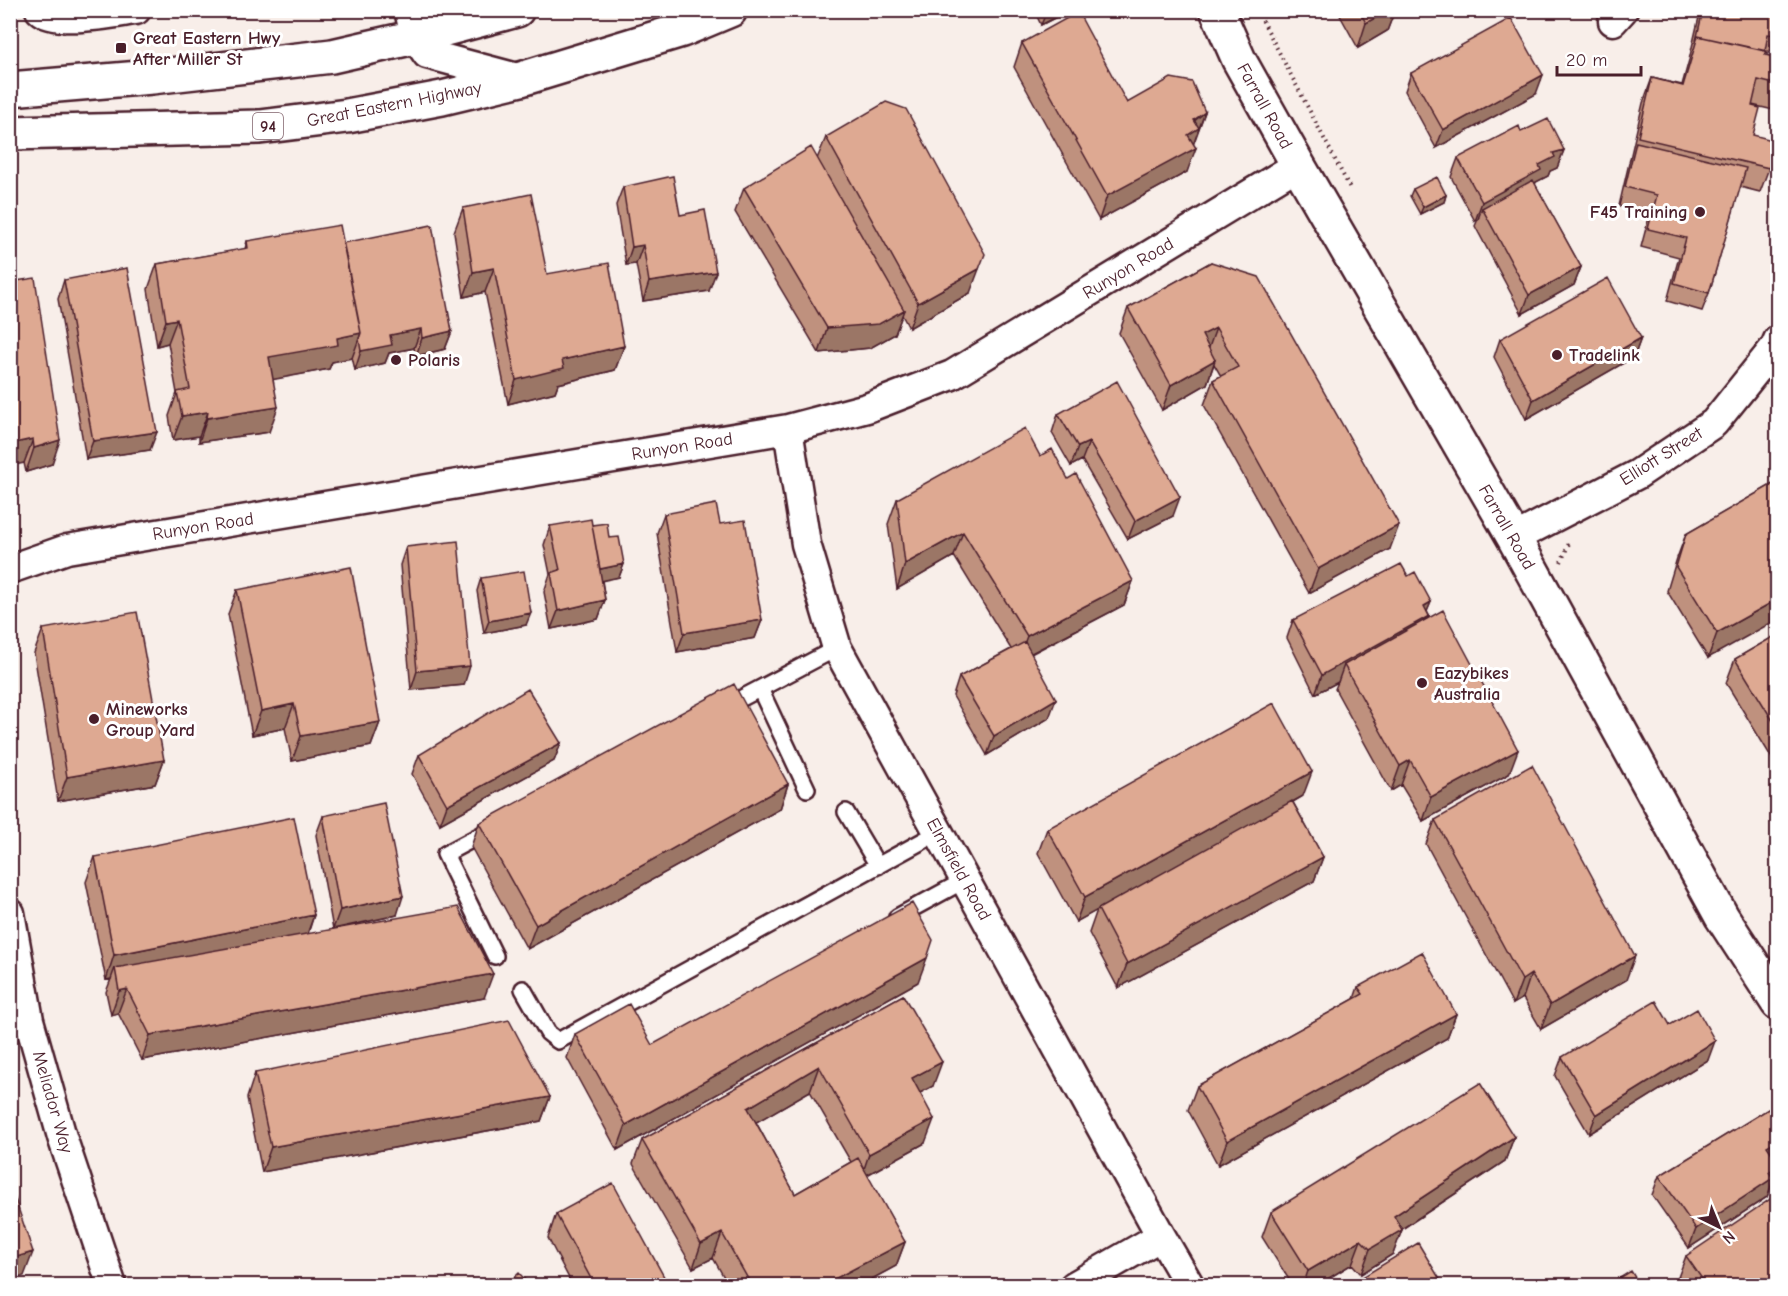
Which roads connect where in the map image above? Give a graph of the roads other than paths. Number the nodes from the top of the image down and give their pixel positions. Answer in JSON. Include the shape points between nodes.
{"nodes":[{"id":1,"x":40,"y":10,"type":"edge"},
{"id":2,"x":136,"y":10,"type":"edge"},
{"id":3,"x":517,"y":10,"type":"edge"},
{"id":4,"x":730,"y":10,"type":"edge"},
{"id":5,"x":1195,"y":10,"type":"edge"},
{"id":6,"x":1217,"y":10,"type":"edge"},
{"id":7,"x":412,"y":24,"type":"edge"},
{"id":8,"x":1235,"y":52,"type":"junction"},
{"id":9,"x":521,"y":79,"type":"junction"},
{"id":10,"x":10,"y":89,"type":"edge"},
{"id":11,"x":10,"y":133,"type":"edge"},
{"id":12,"x":1298,"y":165,"type":"junction"},
{"id":13,"x":1778,"y":340,"type":"edge"},
{"id":14,"x":788,"y":429,"type":"junction"},
{"id":15,"x":1514,"y":538,"type":"junction"},
{"id":16,"x":10,"y":569,"type":"edge"},
{"id":17,"x":837,"y":648,"type":"junction"},
{"id":18,"x":760,"y":689,"type":"junction"},
{"id":19,"x":708,"y":716,"type":"edge"},
{"id":20,"x":807,"y":789,"type":"dead end"},
{"id":21,"x":846,"y":812,"type":"dead end"},
{"id":22,"x":508,"y":821,"type":"edge"},
{"id":23,"x":939,"y":832,"type":"junction"},
{"id":24,"x":878,"y":866,"type":"junction"},
{"id":25,"x":965,"y":880,"type":"junction"},
{"id":26,"x":10,"y":913,"type":"edge"},
{"id":27,"x":881,"y":925,"type":"edge"},
{"id":28,"x":495,"y":956,"type":"dead end"},
{"id":29,"x":523,"y":989,"type":"dead end"},
{"id":30,"x":1778,"y":1003,"type":"edge"},
{"id":31,"x":1161,"y":1236,"type":"junction"},
{"id":32,"x":112,"y":1286,"type":"edge"},
{"id":33,"x":1074,"y":1286,"type":"edge"},
{"id":34,"x":1191,"y":1286,"type":"edge"}],
"edges":[{"from":1,"to":2,"type":"street","via":[[45,15],[76,18]]},
{"from":3,"to":7,"type":"main road"},
{"from":4,"to":9,"type":"main road","name":"Great Eastern Highway","number":"94","via":[[682,30]]},
{"from":5,"to":8,"type":"main road","name":"Farrall Road"},
{"from":6,"to":8,"type":"main road","name":"Farrall Road"},
{"from":7,"to":9,"type":"street","via":[[427,54]]},
{"from":7,"to":10,"type":"main road","via":[[332,56]]},
{"from":8,"to":12,"type":"main road","name":"Farrall Road"},
{"from":9,"to":11,"type":"main road","name":"Great Eastern Highway","number":"94","via":[[347,116],[260,127]]},
{"from":12,"to":14,"type":"street","name":"Runyon Road","via":[[952,375],[867,408]]},
{"from":12,"to":15,"type":"main road","name":"Farrall Road"},
{"from":13,"to":15,"type":"street","name":"Elliott Street","via":[[1714,423],[1638,474]]},
{"from":14,"to":16,"type":"street","name":"Runyon Road","via":[[68,549]]},
{"from":14,"to":17,"type":"street","name":"Elmsfield Road","via":[[806,544]]},
{"from":15,"to":30,"type":"main road","name":"Farrall Road","via":[[1722,917]]},
{"from":17,"to":18,"type":"lane"},
{"from":17,"to":23,"type":"street","name":"Elmsfield Road"},
{"from":18,"to":19,"type":"lane"},
{"from":18,"to":20,"type":"lane"},
{"from":21,"to":24,"type":"lane"},
{"from":22,"to":28,"type":"lane","via":[[445,854]]},
{"from":23,"to":24,"type":"lane"},
{"from":23,"to":25,"type":"street","name":"Elmsfield Road"},
{"from":24,"to":29,"type":"lane","via":[[558,1041],[548,1033]]},
{"from":25,"to":27,"type":"lane"},
{"from":25,"to":31,"type":"street","name":"Elmsfield Road"},
{"from":26,"to":32,"type":"street","name":"Meliador Way","via":[[29,1020],[62,1137]]},
{"from":31,"to":33,"type":"street"},
{"from":31,"to":34,"type":"street","name":"Elmsfield Road"}]}
